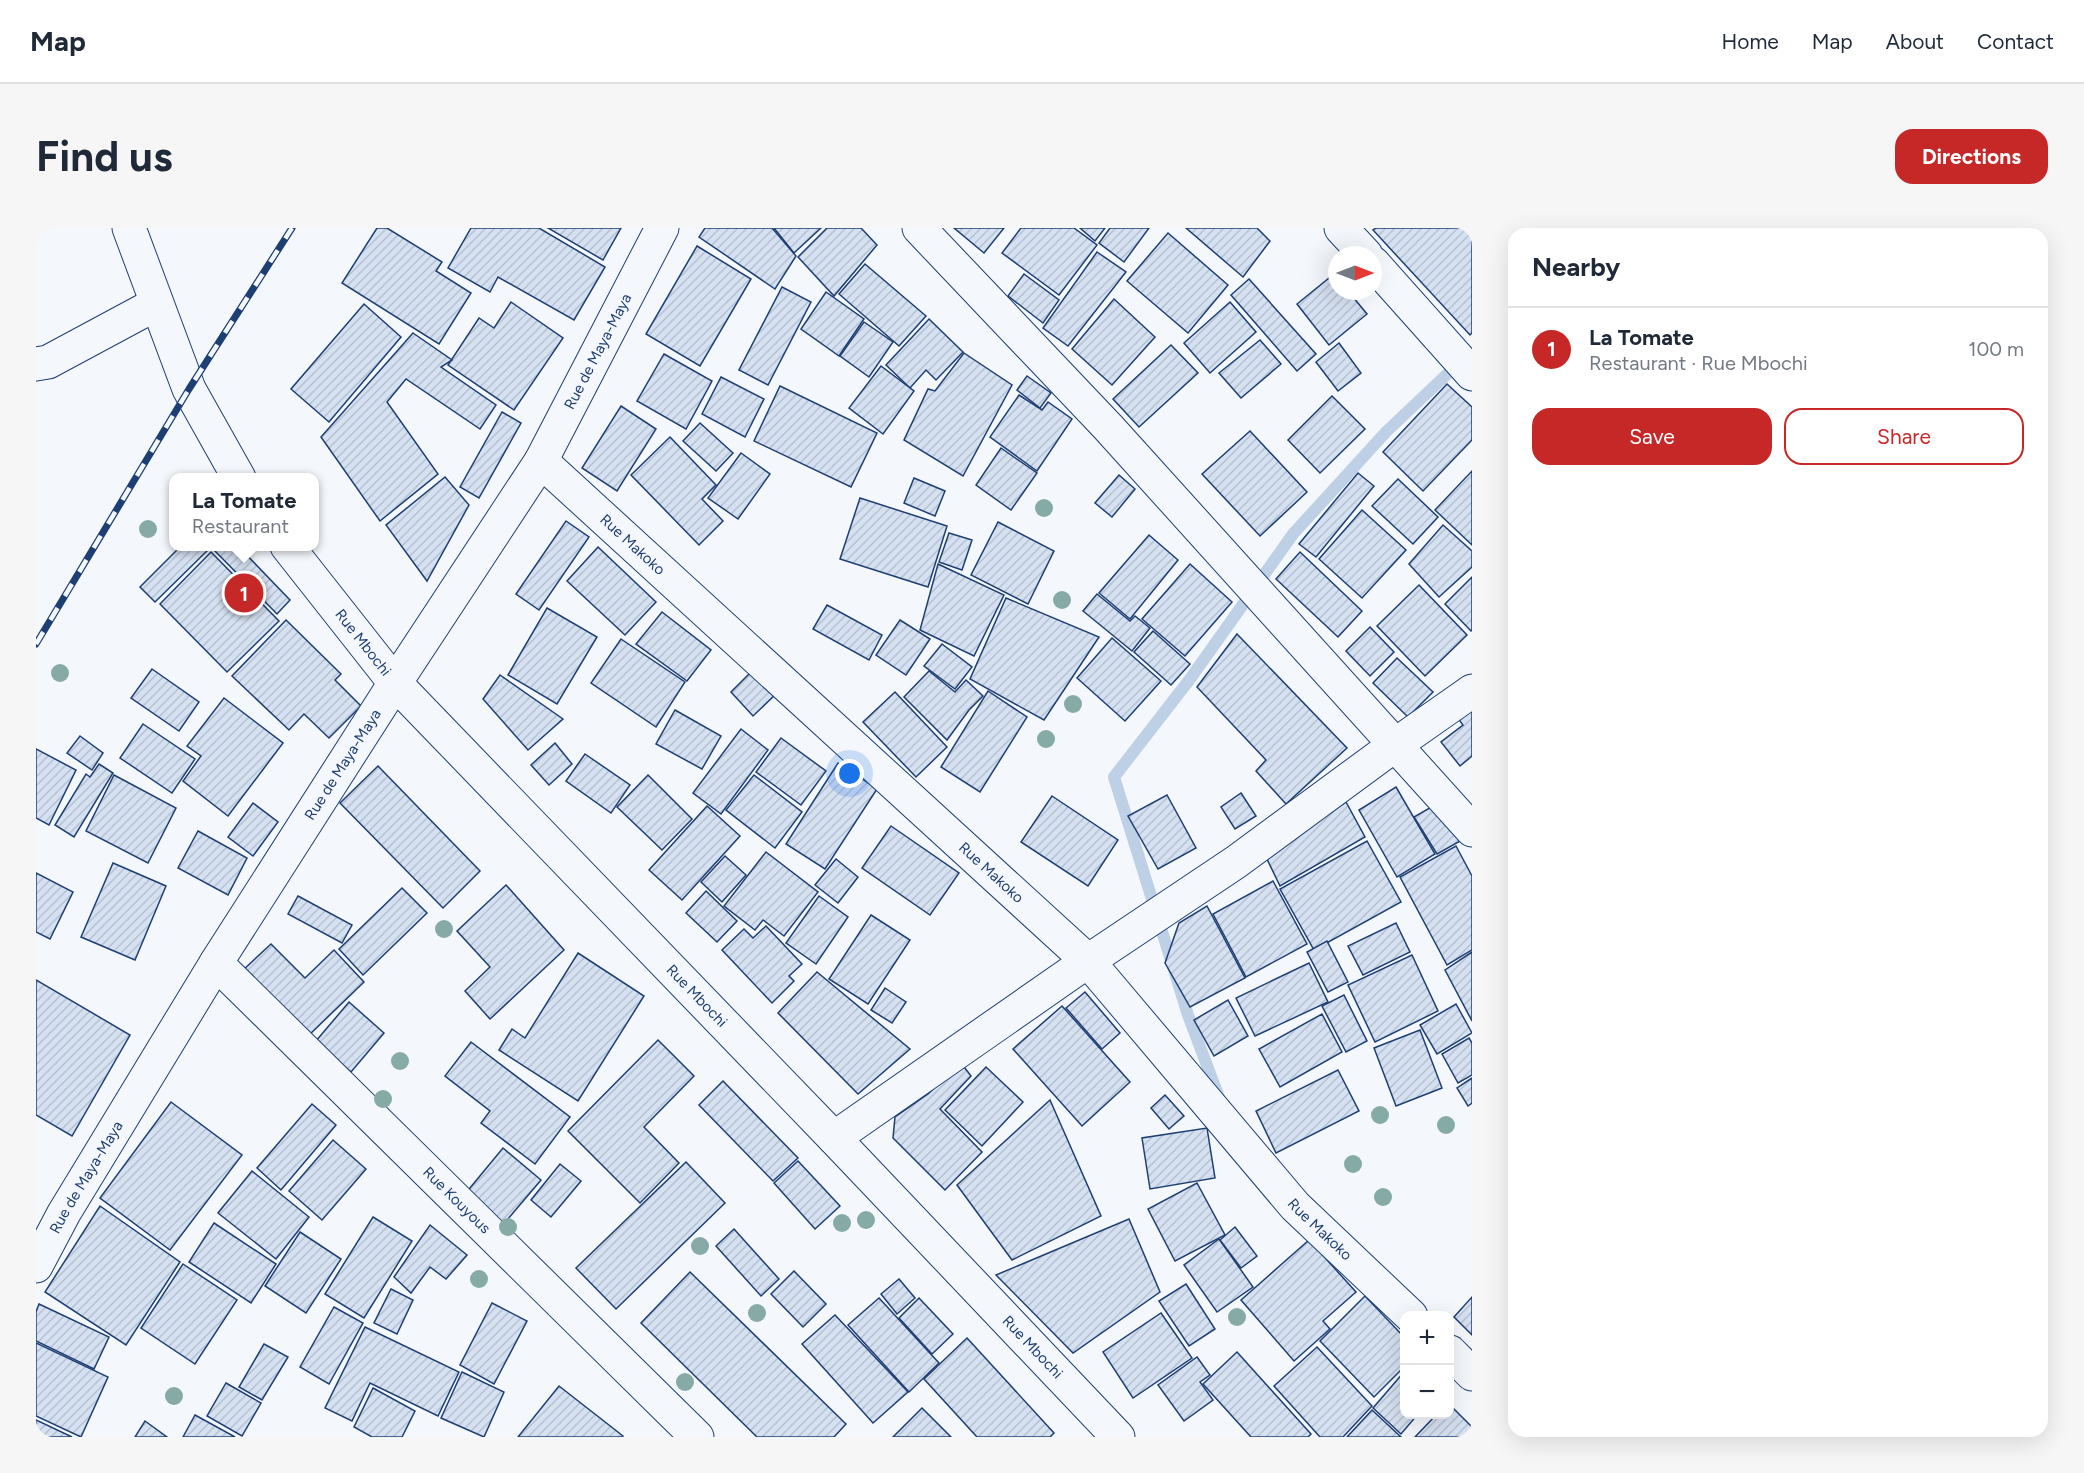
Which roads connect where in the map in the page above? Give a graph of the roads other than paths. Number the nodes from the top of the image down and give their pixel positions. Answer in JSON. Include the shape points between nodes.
{"nodes":[{"id":1,"x":129,"y":228,"type":"edge"},
{"id":2,"x":662,"y":228,"type":"edge"},
{"id":3,"x":919,"y":228,"type":"edge"},
{"id":4,"x":1341,"y":228,"type":"edge"},
{"id":5,"x":1358,"y":246,"type":"edge"},
{"id":6,"x":1382,"y":273,"type":"edge"},
{"id":7,"x":156,"y":304,"type":"junction"},
{"id":8,"x":36,"y":364,"type":"edge"},
{"id":9,"x":1472,"y":374,"type":"edge"},
{"id":10,"x":541,"y":461,"type":"junction"},
{"id":11,"x":237,"y":473,"type":"edge"},
{"id":12,"x":291,"y":551,"type":"edge"},
{"id":13,"x":395,"y":683,"type":"junction"},
{"id":14,"x":1472,"y":691,"type":"edge"},
{"id":15,"x":1395,"y":745,"type":"junction"},
{"id":16,"x":1472,"y":830,"type":"edge"},
{"id":17,"x":1088,"y":961,"type":"junction"},
{"id":18,"x":216,"y":963,"type":"junction"},
{"id":19,"x":834,"y":1138,"type":"junction"},
{"id":20,"x":36,"y":1266,"type":"edge"},
{"id":21,"x":1405,"y":1311,"type":"edge"},
{"id":22,"x":1454,"y":1357,"type":"edge"},
{"id":23,"x":1472,"y":1374,"type":"edge"},
{"id":24,"x":697,"y":1437,"type":"edge"},
{"id":25,"x":1118,"y":1437,"type":"edge"}],
"edges":[{"from":1,"to":7,"type":"street"},
{"from":2,"to":10,"type":"street","name":"Rue de Maya-Maya"},
{"from":3,"to":15,"type":"street","via":[[1108,427]]},
{"from":4,"to":5,"type":"street"},
{"from":6,"to":9,"type":"street"},
{"from":7,"to":8,"type":"street","via":[[48,362]]},
{"from":7,"to":11,"type":"street","via":[[189,389]]},
{"from":10,"to":13,"type":"street","name":"Rue de Maya-Maya"},
{"from":10,"to":17,"type":"street","name":"Rue Makoko"},
{"from":12,"to":13,"type":"street","name":"Rue Mbochi"},
{"from":13,"to":18,"type":"street","name":"Rue de Maya-Maya"},
{"from":13,"to":19,"type":"street","name":"Rue Mbochi"},
{"from":14,"to":15,"type":"street"},
{"from":15,"to":16,"type":"street"},
{"from":15,"to":17,"type":"street","via":[[1236,862]]},
{"from":17,"to":19,"type":"street"},
{"from":17,"to":21,"type":"street","name":"Rue Makoko","via":[[1295,1206]]},
{"from":18,"to":20,"type":"street","name":"Rue de Maya-Maya"},
{"from":18,"to":24,"type":"street","name":"Rue Kouyous"},
{"from":19,"to":25,"type":"street","name":"Rue Mbochi"},
{"from":22,"to":23,"type":"street"}]}
